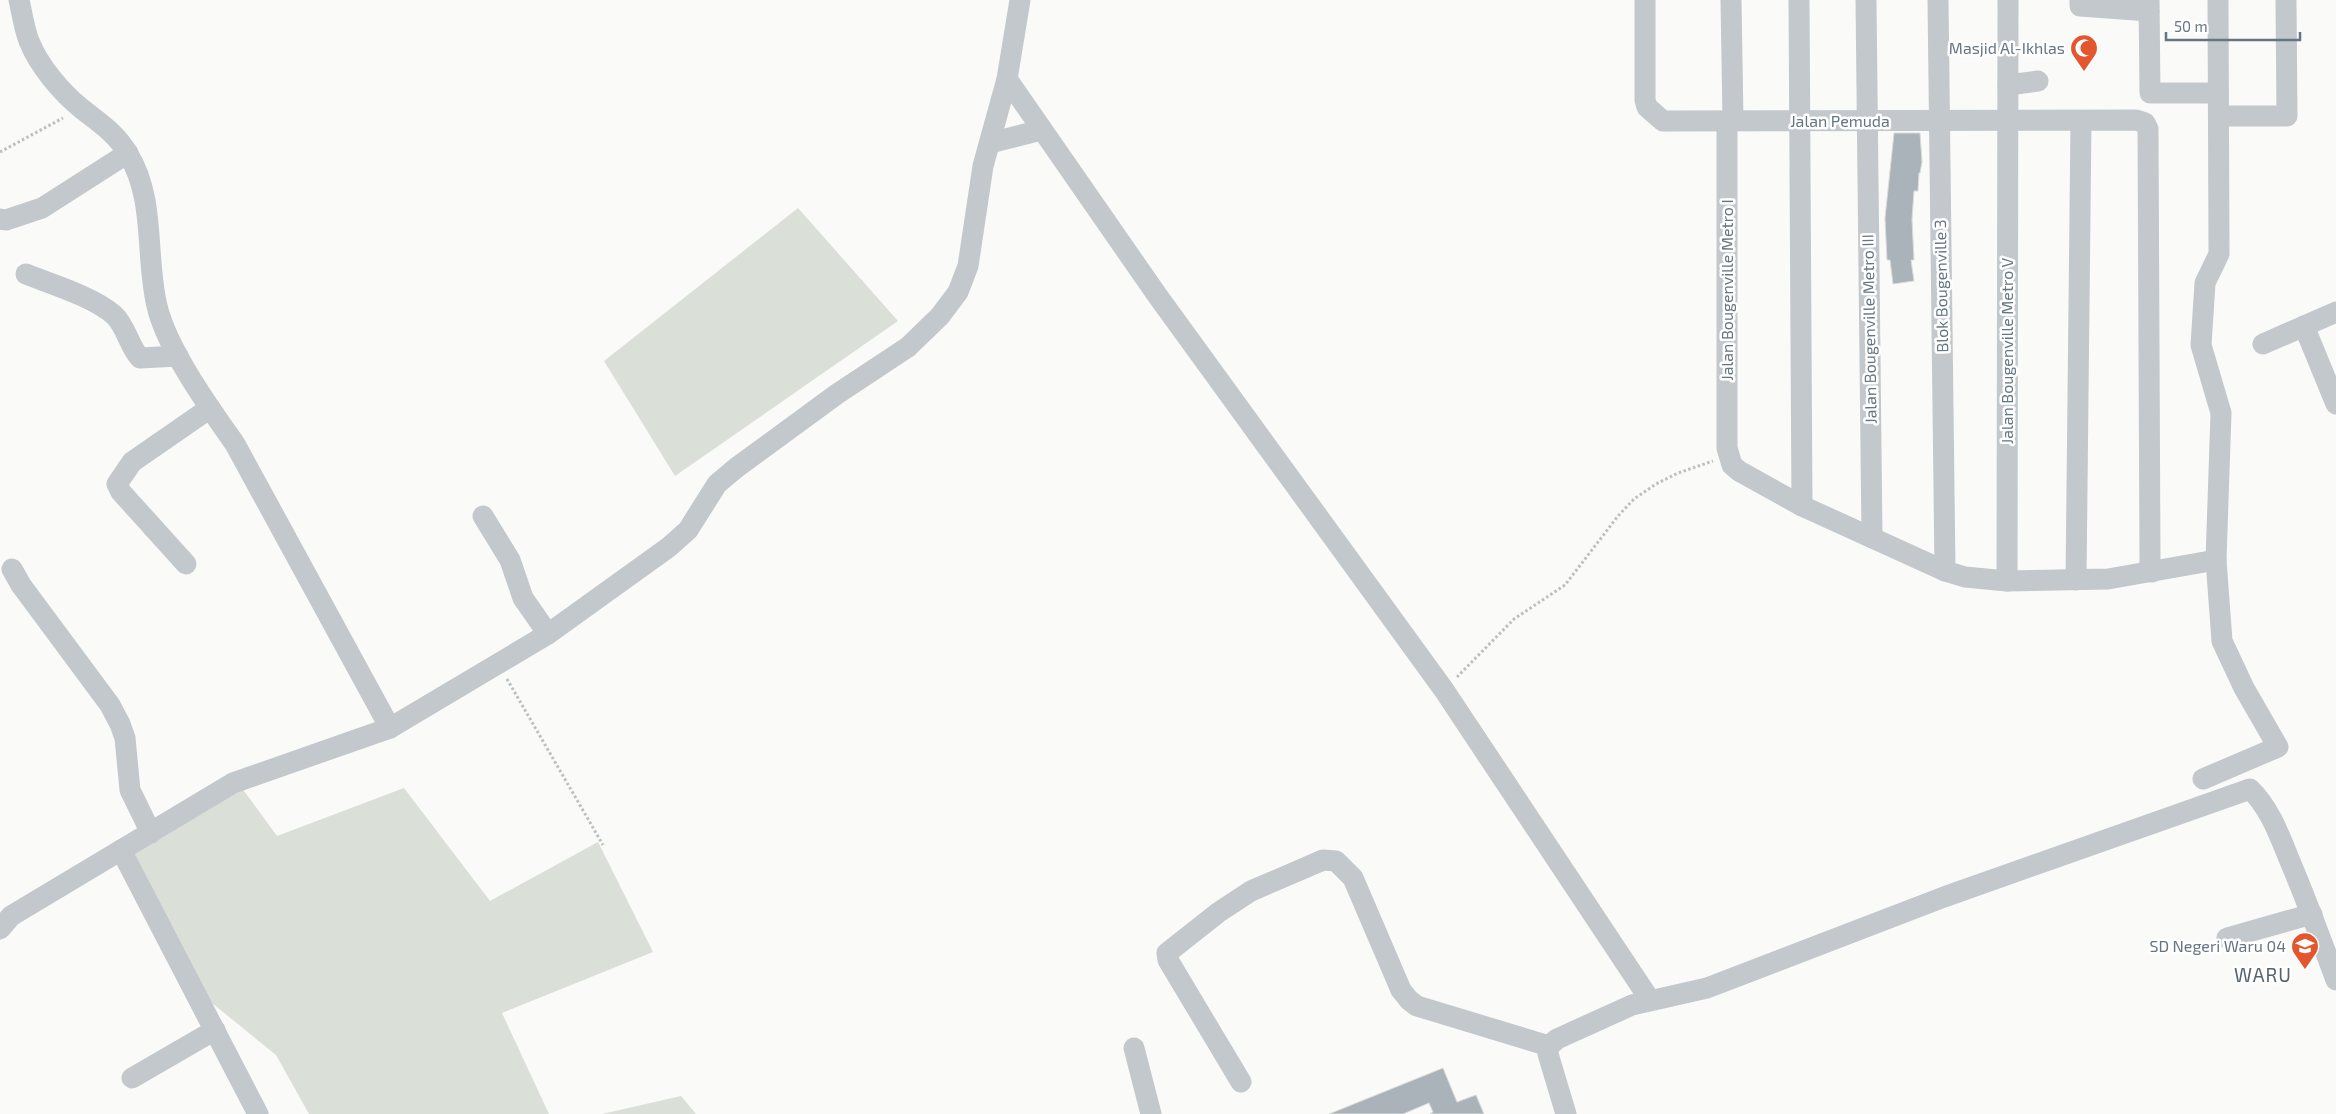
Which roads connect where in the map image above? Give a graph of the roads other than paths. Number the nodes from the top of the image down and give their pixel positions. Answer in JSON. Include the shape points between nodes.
{"nodes":[{"id":1,"x":19,"y":0,"type":"edge"},
{"id":2,"x":1020,"y":0,"type":"edge"},
{"id":3,"x":1644,"y":0,"type":"edge"},
{"id":4,"x":1730,"y":0,"type":"edge"},
{"id":5,"x":1799,"y":0,"type":"edge"},
{"id":6,"x":1866,"y":0,"type":"edge"},
{"id":7,"x":1938,"y":0,"type":"edge"},
{"id":8,"x":2008,"y":0,"type":"edge"},
{"id":9,"x":2080,"y":0,"type":"edge"},
{"id":10,"x":2218,"y":0,"type":"edge"},
{"id":11,"x":2286,"y":0,"type":"edge"},
{"id":12,"x":2149,"y":5,"type":"edge"},
{"id":13,"x":1006,"y":79,"type":"junction"},
{"id":14,"x":2038,"y":81,"type":"dead end"},
{"id":15,"x":2008,"y":85,"type":"junction"},
{"id":16,"x":2218,"y":93,"type":"junction"},
{"id":17,"x":2219,"y":116,"type":"junction"},
{"id":18,"x":2081,"y":120,"type":"junction"},
{"id":19,"x":1730,"y":121,"type":"junction"},
{"id":20,"x":1800,"y":121,"type":"junction"},
{"id":21,"x":1867,"y":121,"type":"junction"},
{"id":22,"x":1939,"y":121,"type":"junction"},
{"id":23,"x":2007,"y":121,"type":"junction"},
{"id":24,"x":1041,"y":130,"type":"junction"},
{"id":25,"x":990,"y":143,"type":"junction"},
{"id":26,"x":128,"y":153,"type":"junction"},
{"id":27,"x":0,"y":219,"type":"edge"},
{"id":28,"x":26,"y":274,"type":"dead end"},
{"id":29,"x":2336,"y":312,"type":"edge"},
{"id":30,"x":2304,"y":326,"type":"junction"},
{"id":31,"x":2263,"y":344,"type":"dead end"},
{"id":32,"x":178,"y":356,"type":"junction"},
{"id":33,"x":2336,"y":404,"type":"edge"},
{"id":34,"x":210,"y":408,"type":"junction"},
{"id":35,"x":1802,"y":506,"type":"junction"},
{"id":36,"x":482,"y":516,"type":"dead end"},
{"id":37,"x":1872,"y":538,"type":"junction"},
{"id":38,"x":2216,"y":560,"type":"junction"},
{"id":39,"x":186,"y":564,"type":"dead end"},
{"id":40,"x":12,"y":569,"type":"dead end"},
{"id":41,"x":1945,"y":571,"type":"junction"},
{"id":42,"x":2152,"y":572,"type":"junction"},
{"id":43,"x":2076,"y":580,"type":"junction"},
{"id":44,"x":2007,"y":581,"type":"junction"},
{"id":45,"x":548,"y":634,"type":"junction"},
{"id":46,"x":390,"y":728,"type":"junction"},
{"id":47,"x":2203,"y":779,"type":"dead end"},
{"id":48,"x":151,"y":832,"type":"junction"},
{"id":49,"x":121,"y":850,"type":"junction"},
{"id":50,"x":2312,"y":914,"type":"junction"},
{"id":51,"x":1,"y":924,"type":"edge"},
{"id":52,"x":2227,"y":938,"type":"dead end"},
{"id":53,"x":2336,"y":980,"type":"edge"},
{"id":54,"x":1650,"y":1000,"type":"junction"},
{"id":55,"x":215,"y":1030,"type":"junction"},
{"id":56,"x":1549,"y":1046,"type":"junction"},
{"id":57,"x":1134,"y":1048,"type":"dead end"},
{"id":58,"x":132,"y":1078,"type":"dead end"},
{"id":59,"x":1241,"y":1082,"type":"dead end"},
{"id":60,"x":258,"y":1114,"type":"edge"},
{"id":61,"x":1151,"y":1114,"type":"edge"},
{"id":62,"x":1566,"y":1114,"type":"edge"}],
"edges":[{"from":1,"to":26,"type":"street","via":[[29,40],[40,61],[81,108],[115,134]]},
{"from":2,"to":13,"type":"street"},
{"from":3,"to":19,"type":"street","name":"Jalan Pemuda","via":[[1647,107],[1663,121]]},
{"from":4,"to":19,"type":"street","name":"Jalan Bougenville Metro I"},
{"from":5,"to":20,"type":"street"},
{"from":6,"to":21,"type":"street","name":"Jalan Bougenville Metro III"},
{"from":7,"to":22,"type":"street","name":"Blok Bougenville 3"},
{"from":8,"to":15,"type":"street","name":"Jalan Bougenville Metro V"},
{"from":9,"to":12,"type":"street","via":[[2080,6]]},
{"from":10,"to":16,"type":"street"},
{"from":11,"to":17,"type":"street","via":[[2286,116]]},
{"from":12,"to":16,"type":"street","via":[[2150,93]]},
{"from":13,"to":24,"type":"street"},
{"from":13,"to":25,"type":"street"},
{"from":14,"to":15,"type":"street"},
{"from":15,"to":23,"type":"street","name":"Jalan Bougenville Metro V"},
{"from":16,"to":17,"type":"street"},
{"from":17,"to":38,"type":"street","via":[[2219,254],[2205,283],[2201,345],[2221,413]]},
{"from":18,"to":23,"type":"street","name":"Jalan Pemuda"},
{"from":18,"to":42,"type":"street","name":"Jalan Pemuda","via":[[2136,120],[2148,129]]},
{"from":18,"to":43,"type":"street"},
{"from":19,"to":20,"type":"street","name":"Jalan Pemuda"},
{"from":19,"to":35,"type":"street","name":"Jalan Bougenville Metro I","via":[[1727,448],[1732,465]]},
{"from":20,"to":21,"type":"street","name":"Jalan Pemuda"},
{"from":20,"to":35,"type":"street"},
{"from":21,"to":22,"type":"street","name":"Jalan Pemuda"},
{"from":21,"to":37,"type":"street","name":"Jalan Bougenville Metro III"},
{"from":22,"to":23,"type":"street","name":"Jalan Pemuda"},
{"from":22,"to":41,"type":"street","name":"Blok Bougenville 3"},
{"from":23,"to":44,"type":"street","name":"Jalan Bougenville Metro V"},
{"from":24,"to":25,"type":"street"},
{"from":24,"to":54,"type":"street","via":[[1444,690]]},
{"from":25,"to":45,"type":"street","via":[[968,266],[958,292],[940,316],[908,347],[736,468],[717,484],[688,530],[669,548]]},
{"from":26,"to":27,"type":"street","via":[[42,208]]},
{"from":26,"to":32,"type":"street","via":[[139,172],[144,196],[157,305]]},
{"from":28,"to":32,"type":"street","via":[[79,295],[115,316],[140,358]]},
{"from":29,"to":30,"type":"street"},
{"from":30,"to":31,"type":"street"},
{"from":30,"to":33,"type":"street"},
{"from":32,"to":34,"type":"street"},
{"from":34,"to":39,"type":"street","via":[[132,462],[117,484]]},
{"from":34,"to":46,"type":"street","via":[[236,444]]},
{"from":35,"to":37,"type":"street"},
{"from":36,"to":45,"type":"street","via":[[510,560],[523,598]]},
{"from":37,"to":41,"type":"street"},
{"from":38,"to":42,"type":"street"},
{"from":38,"to":47,"type":"street","via":[[2222,641],[2244,688],[2278,747]]},
{"from":40,"to":48,"type":"street","via":[[110,704],[126,747],[130,790]]},
{"from":41,"to":44,"type":"street","via":[[1965,577]]},
{"from":42,"to":43,"type":"street"},
{"from":43,"to":44,"type":"street"},
{"from":45,"to":46,"type":"street"},
{"from":46,"to":48,"type":"street","via":[[233,783]]},
{"from":48,"to":49,"type":"street"},
{"from":49,"to":51,"type":"street"},
{"from":49,"to":55,"type":"street"},
{"from":50,"to":52,"type":"street"},
{"from":50,"to":53,"type":"street"},
{"from":50,"to":54,"type":"street","via":[[2276,827],[2250,790],[1944,897],[1707,988]]},
{"from":54,"to":56,"type":"street","via":[[1557,1038]]},
{"from":55,"to":58,"type":"street"},
{"from":55,"to":60,"type":"street"},
{"from":56,"to":59,"type":"street","via":[[1417,1006],[1409,1000],[1401,990],[1353,878],[1336,861],[1324,860],[1251,891],[1167,953],[1168,960]]},
{"from":56,"to":62,"type":"street","via":[[1548,1054]]},
{"from":57,"to":61,"type":"street"}]}
